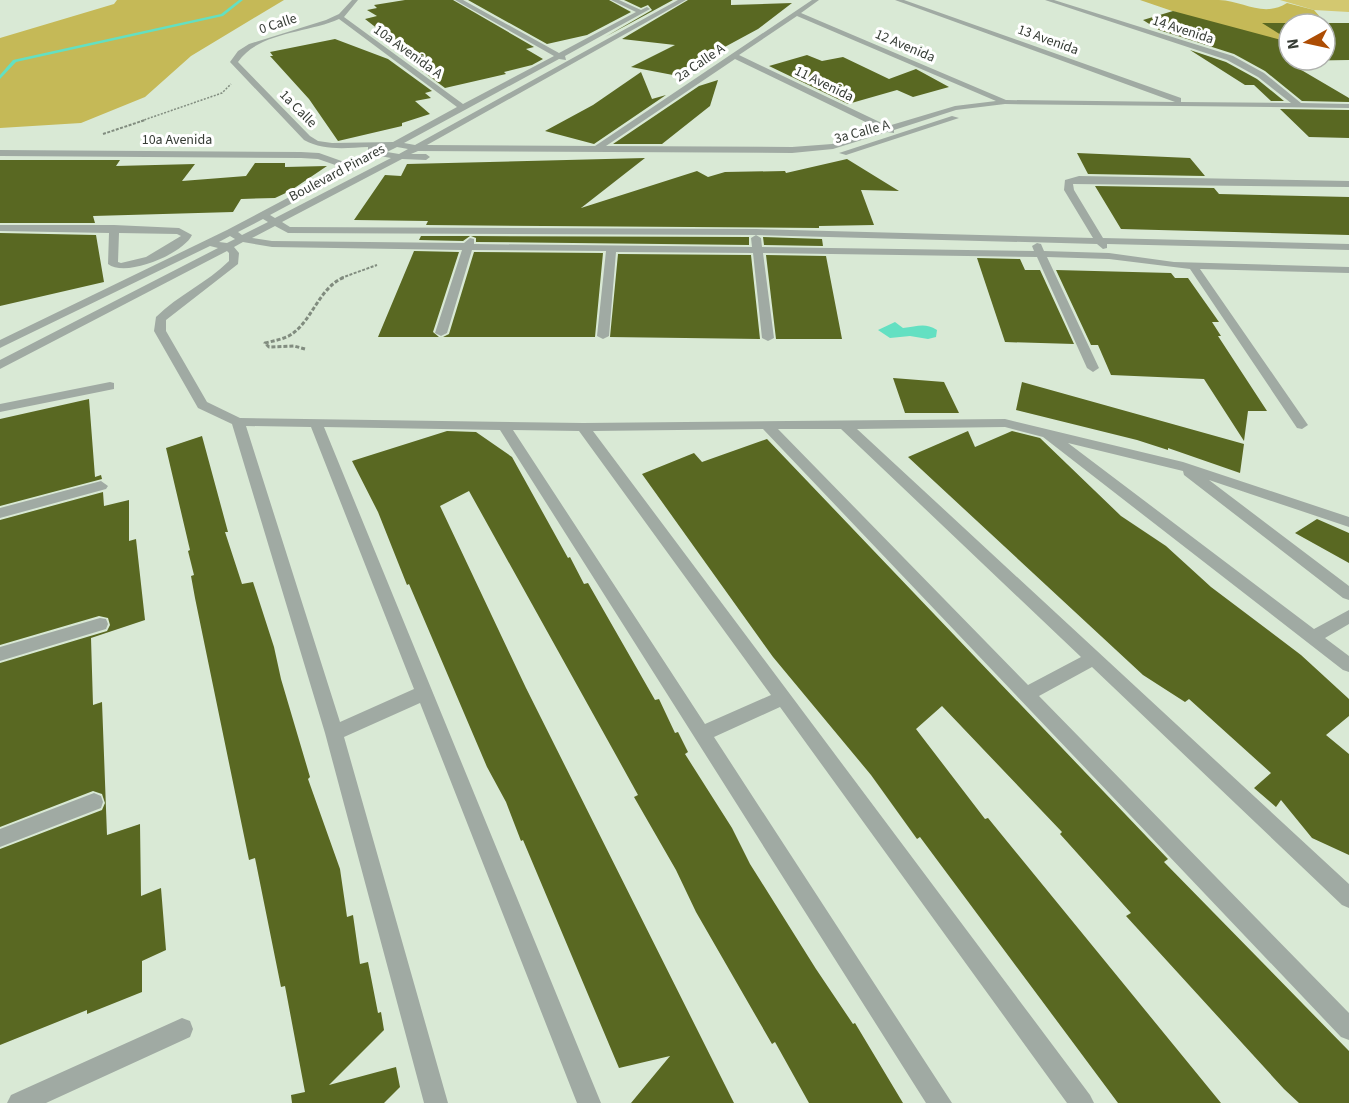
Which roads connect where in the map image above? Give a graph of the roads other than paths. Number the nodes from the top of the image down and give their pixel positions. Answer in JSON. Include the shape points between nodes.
{"nodes":[{"id":1,"x":355,"y":0,"type":"edge"},
{"id":2,"x":458,"y":0,"type":"edge"},
{"id":3,"x":614,"y":0,"type":"edge"},
{"id":4,"x":684,"y":0,"type":"edge"},
{"id":5,"x":816,"y":0,"type":"edge"},
{"id":6,"x":898,"y":0,"type":"edge"},
{"id":7,"x":1048,"y":0,"type":"edge"},
{"id":8,"x":656,"y":4,"type":"dead end"},
{"id":9,"x":640,"y":12,"type":"junction"},
{"id":10,"x":795,"y":12,"type":"junction"},
{"id":11,"x":340,"y":17,"type":"junction"},
{"id":12,"x":238,"y":54,"type":"joint"},
{"id":13,"x":558,"y":56,"type":"junction"},
{"id":14,"x":735,"y":56,"type":"junction"},
{"id":15,"x":573,"y":63,"type":"junction"},
{"id":16,"x":1005,"y":102,"type":"junction"},
{"id":17,"x":1190,"y":104,"type":"junction"},
{"id":18,"x":1300,"y":106,"type":"junction"},
{"id":19,"x":462,"y":107,"type":"junction"},
{"id":20,"x":1348,"y":111,"type":"edge"},
{"id":21,"x":886,"y":129,"type":"junction"},
{"id":22,"x":901,"y":136,"type":"junction"},
{"id":23,"x":397,"y":144,"type":"junction"},
{"id":24,"x":365,"y":146,"type":"junction"},
{"id":25,"x":416,"y":148,"type":"junction"},
{"id":26,"x":598,"y":148,"type":"junction"},
{"id":27,"x":0,"y":153,"type":"edge"},
{"id":28,"x":378,"y":154,"type":"junction"},
{"id":29,"x":400,"y":157,"type":"junction"},
{"id":30,"x":352,"y":168,"type":"junction"},
{"id":31,"x":1349,"y":184,"type":"edge"},
{"id":32,"x":264,"y":215,"type":"junction"},
{"id":33,"x":276,"y":223,"type":"junction"},
{"id":34,"x":0,"y":228,"type":"edge"},
{"id":35,"x":114,"y":228,"type":"junction"},
{"id":36,"x":231,"y":232,"type":"junction"},
{"id":37,"x":473,"y":232,"type":"junction"},
{"id":38,"x":756,"y":232,"type":"junction"},
{"id":39,"x":1033,"y":237,"type":"junction"},
{"id":40,"x":1099,"y":239,"type":"junction"},
{"id":41,"x":241,"y":240,"type":"junction"},
{"id":42,"x":208,"y":243,"type":"junction"},
{"id":43,"x":228,"y":246,"type":"junction"},
{"id":44,"x":1349,"y":247,"type":"edge"},
{"id":45,"x":468,"y":248,"type":"junction"},
{"id":46,"x":611,"y":248,"type":"junction"},
{"id":47,"x":757,"y":248,"type":"junction"},
{"id":48,"x":1041,"y":254,"type":"junction"},
{"id":49,"x":1109,"y":256,"type":"junction"},
{"id":50,"x":1193,"y":266,"type":"junction"},
{"id":51,"x":1349,"y":270,"type":"edge"},
{"id":52,"x":441,"y":333,"type":"dead end"},
{"id":53,"x":603,"y":336,"type":"dead end"},
{"id":54,"x":768,"y":338,"type":"dead end"},
{"id":55,"x":0,"y":344,"type":"edge"},
{"id":56,"x":0,"y":365,"type":"edge"},
{"id":57,"x":1093,"y":368,"type":"dead end"},
{"id":58,"x":110,"y":386,"type":"dead end"},
{"id":59,"x":0,"y":408,"type":"edge"},
{"id":60,"x":238,"y":422,"type":"junction"},
{"id":61,"x":316,"y":423,"type":"junction"},
{"id":62,"x":843,"y":423,"type":"junction"},
{"id":63,"x":765,"y":424,"type":"junction"},
{"id":64,"x":1302,"y":425,"type":"dead end"},
{"id":65,"x":504,"y":426,"type":"junction"},
{"id":66,"x":583,"y":427,"type":"junction"},
{"id":67,"x":1044,"y":431,"type":"junction"},
{"id":68,"x":1178,"y":465,"type":"junction"},
{"id":69,"x":101,"y":486,"type":"dead end"},
{"id":70,"x":0,"y":513,"type":"edge"},
{"id":71,"x":1349,"y":522,"type":"edge"},
{"id":72,"x":1349,"y":594,"type":"edge"},
{"id":73,"x":1349,"y":616,"type":"edge"},
{"id":74,"x":100,"y":624,"type":"dead end"},
{"id":75,"x":1313,"y":637,"type":"junction"},
{"id":76,"x":0,"y":654,"type":"edge"},
{"id":77,"x":1095,"y":657,"type":"junction"},
{"id":78,"x":1349,"y":664,"type":"edge"},
{"id":79,"x":424,"y":693,"type":"junction"},
{"id":80,"x":1026,"y":695,"type":"junction"},
{"id":81,"x":781,"y":698,"type":"junction"},
{"id":82,"x":334,"y":733,"type":"junction"},
{"id":83,"x":703,"y":733,"type":"junction"},
{"id":84,"x":94,"y":802,"type":"dead end"},
{"id":85,"x":0,"y":838,"type":"edge"},
{"id":86,"x":1349,"y":897,"type":"edge"},
{"id":87,"x":182,"y":1029,"type":"dead end"},
{"id":88,"x":1349,"y":1029,"type":"edge"},
{"id":89,"x":19,"y":1103,"type":"edge"},
{"id":90,"x":436,"y":1103,"type":"edge"},
{"id":91,"x":589,"y":1103,"type":"edge"},
{"id":92,"x":940,"y":1103,"type":"edge"},
{"id":93,"x":1082,"y":1103,"type":"edge"}],
"edges":[{"from":1,"to":11,"type":"street"},
{"from":2,"to":13,"type":"street"},
{"from":3,"to":9,"type":"street"},
{"from":4,"to":15,"type":"street","name":"Boulevard Pinares"},
{"from":5,"to":10,"type":"street","name":"2a Calle A"},
{"from":6,"to":17,"type":"street","name":"13 Avenida"},
{"from":7,"to":18,"type":"street","name":"14 Avenida","via":[[1230,58],[1261,75]]},
{"from":8,"to":9,"type":"street","name":"Boulevard Pinares"},
{"from":9,"to":13,"type":"street","name":"Boulevard Pinares"},
{"from":10,"to":14,"type":"street","name":"2a Calle A"},
{"from":10,"to":16,"type":"street","name":"12 Avenida"},
{"from":11,"to":12,"type":"street","name":"0 Calle","via":[[256,44]]},
{"from":11,"to":19,"type":"street","name":"10a Avenida A"},
{"from":12,"to":24,"type":"street","name":"1a Calle","via":[[235,66],[311,141],[332,146]]},
{"from":13,"to":15,"type":"street"},
{"from":13,"to":19,"type":"street","name":"Boulevard Pinares"},
{"from":14,"to":21,"type":"street","name":"11 Avenida"},
{"from":14,"to":26,"type":"street","name":"2a Calle A"},
{"from":15,"to":25,"type":"street","name":"Boulevard Pinares"},
{"from":16,"to":17,"type":"street","name":"3a Calle A"},
{"from":16,"to":21,"type":"street","name":"3a Calle A","via":[[956,108]]},
{"from":17,"to":18,"type":"street","name":"3a Calle A"},
{"from":18,"to":20,"type":"street","name":"3a Calle A"},
{"from":19,"to":23,"type":"street","name":"Boulevard Pinares"},
{"from":20,"to":22,"type":"street","name":"3a Calle A","via":[[1010,109],[970,114]]},
{"from":21,"to":22,"type":"street","name":"11 Avenida"},
{"from":21,"to":26,"type":"street","name":"3a Calle A","via":[[833,146],[792,150]]},
{"from":22,"to":29,"type":"street","name":"3a Calle A","via":[[843,153],[795,158]]},
{"from":23,"to":24,"type":"street","name":"1a Calle"},
{"from":23,"to":25,"type":"street","name":"3a Calle A"},
{"from":23,"to":28,"type":"street","name":"Boulevard Pinares"},
{"from":24,"to":28,"type":"street"},
{"from":25,"to":26,"type":"street","name":"3a Calle A"},
{"from":25,"to":29,"type":"street","name":"Boulevard Pinares"},
{"from":27,"to":30,"type":"street","name":"10a Avenida","via":[[301,155],[319,156]]},
{"from":28,"to":29,"type":"street","name":"3a Calle A"},
{"from":28,"to":30,"type":"street","name":"Boulevard Pinares"},
{"from":29,"to":33,"type":"street","name":"Boulevard Pinares"},
{"from":30,"to":32,"type":"street","name":"Boulevard Pinares"},
{"from":31,"to":40,"type":"street","via":[[1079,179],[1068,182]]},
{"from":32,"to":33,"type":"street"},
{"from":32,"to":36,"type":"street","name":"Boulevard Pinares"},
{"from":33,"to":37,"type":"street","via":[[288,230]]},
{"from":33,"to":41,"type":"street","name":"Boulevard Pinares"},
{"from":34,"to":35,"type":"street"},
{"from":35,"to":35,"type":"street","via":[[179,231],[187,235],[179,243],[135,264],[117,266],[113,264]]},
{"from":36,"to":41,"type":"street"},
{"from":36,"to":42,"type":"street","name":"Boulevard Pinares"},
{"from":37,"to":38,"type":"street"},
{"from":37,"to":45,"type":"street"},
{"from":38,"to":39,"type":"street"},
{"from":38,"to":47,"type":"street"},
{"from":39,"to":40,"type":"street"},
{"from":39,"to":48,"type":"street"},
{"from":40,"to":44,"type":"street"},
{"from":40,"to":49,"type":"street"},
{"from":41,"to":43,"type":"street","name":"Boulevard Pinares"},
{"from":41,"to":45,"type":"street"},
{"from":42,"to":43,"type":"street"},
{"from":42,"to":55,"type":"street","name":"Boulevard Pinares"},
{"from":43,"to":56,"type":"street","name":"Boulevard Pinares"},
{"from":43,"to":60,"type":"street","via":[[234,253],[234,262],[225,272],[174,303],[160,320],[160,332],[202,405]]},
{"from":45,"to":46,"type":"street"},
{"from":45,"to":52,"type":"street"},
{"from":46,"to":47,"type":"street"},
{"from":46,"to":53,"type":"street"},
{"from":47,"to":48,"type":"street"},
{"from":47,"to":54,"type":"street"},
{"from":48,"to":49,"type":"street"},
{"from":48,"to":57,"type":"street"},
{"from":49,"to":50,"type":"street"},
{"from":50,"to":51,"type":"street"},
{"from":50,"to":64,"type":"street"},
{"from":58,"to":59,"type":"street"},
{"from":60,"to":61,"type":"street"},
{"from":60,"to":82,"type":"street"},
{"from":61,"to":65,"type":"street"},
{"from":61,"to":79,"type":"street"},
{"from":62,"to":63,"type":"street"},
{"from":62,"to":67,"type":"street","via":[[1005,423]]},
{"from":62,"to":77,"type":"street"},
{"from":63,"to":66,"type":"street"},
{"from":63,"to":80,"type":"street"},
{"from":65,"to":66,"type":"street"},
{"from":65,"to":83,"type":"street"},
{"from":66,"to":81,"type":"street"},
{"from":67,"to":68,"type":"street"},
{"from":67,"to":75,"type":"street"},
{"from":68,"to":71,"type":"street"},
{"from":68,"to":72,"type":"street"},
{"from":69,"to":70,"type":"street"},
{"from":73,"to":75,"type":"street"},
{"from":74,"to":76,"type":"street"},
{"from":75,"to":78,"type":"street"},
{"from":77,"to":80,"type":"street"},
{"from":77,"to":86,"type":"street"},
{"from":79,"to":82,"type":"street"},
{"from":79,"to":91,"type":"street"},
{"from":80,"to":88,"type":"street"},
{"from":81,"to":83,"type":"street"},
{"from":81,"to":93,"type":"street"},
{"from":82,"to":90,"type":"street"},
{"from":83,"to":92,"type":"street"},
{"from":84,"to":85,"type":"street"},
{"from":87,"to":89,"type":"street"}]}
